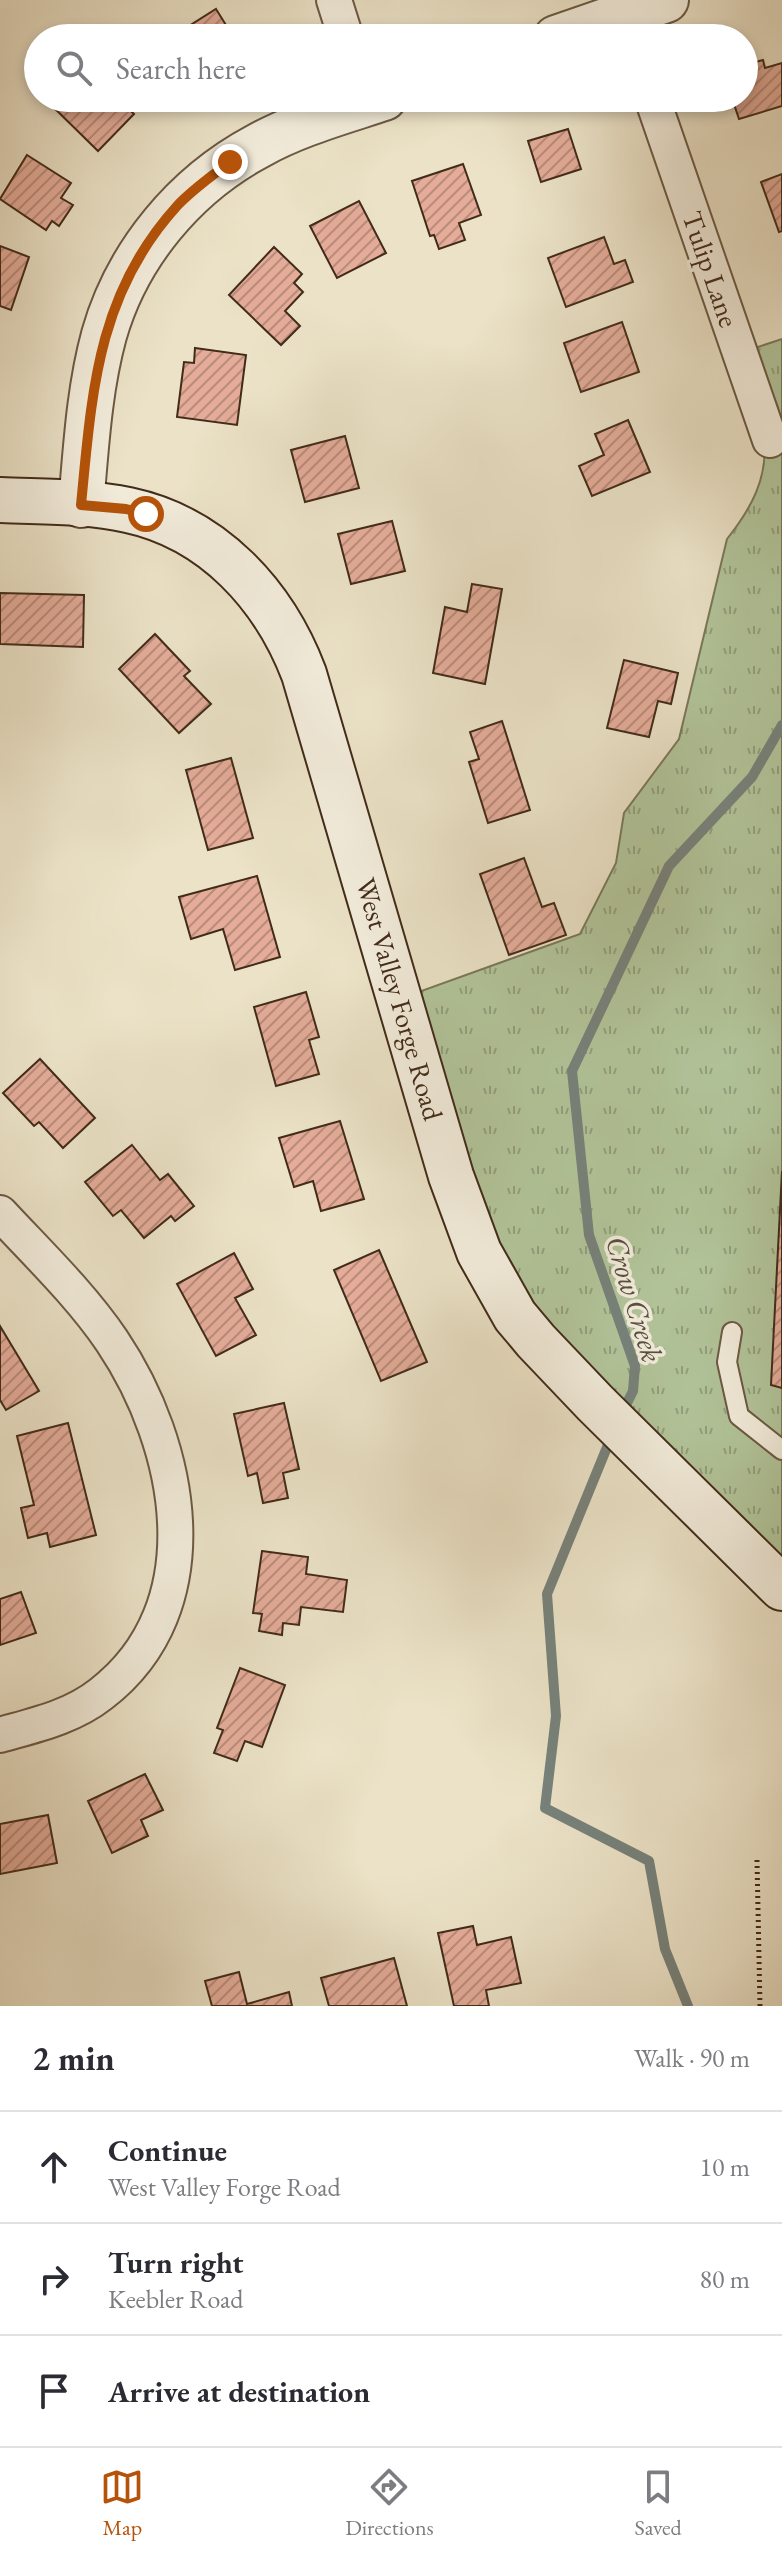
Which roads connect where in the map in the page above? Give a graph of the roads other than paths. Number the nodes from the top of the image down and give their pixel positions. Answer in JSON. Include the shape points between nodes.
{"nodes":[{"id":1,"x":334,"y":0,"type":"edge"},
{"id":2,"x":666,"y":0,"type":"edge"},
{"id":3,"x":342,"y":24,"type":"edge"},
{"id":4,"x":631,"y":24,"type":"edge"},
{"id":5,"x":340,"y":112,"type":"edge"},
{"id":6,"x":657,"y":112,"type":"edge"},
{"id":7,"x":770,"y":440,"type":"dead end"},
{"id":8,"x":0,"y":500,"type":"edge"},
{"id":9,"x":81,"y":505,"type":"junction"},
{"id":10,"x":0,"y":1213,"type":"edge"},
{"id":11,"x":732,"y":1332,"type":"dead end"},
{"id":12,"x":782,"y":1450,"type":"edge"},
{"id":13,"x":782,"y":1588,"type":"edge"},
{"id":14,"x":0,"y":1735,"type":"edge"}],
"edges":[{"from":1,"to":3,"type":"street"},
{"from":2,"to":4,"type":"main road"},
{"from":5,"to":9,"type":"main road","via":[[230,162],[178,205],[156,232],[117,299],[104,334]]},
{"from":6,"to":7,"type":"street","name":"Tulip Lane"},
{"from":8,"to":9,"type":"main road","name":"West Valley Forge Road"},
{"from":9,"to":13,"type":"main road","name":"West Valley Forge Road","via":[[126,509],[187,531],[241,572],[272,609],[304,674],[451,1176],[479,1252],[515,1316]]},
{"from":10,"to":14,"type":"street","via":[[87,1308],[134,1377],[164,1457],[177,1532],[168,1595],[143,1653],[99,1696],[73,1711]]},
{"from":11,"to":12,"type":"lane","via":[[727,1362],[739,1416]]}]}
